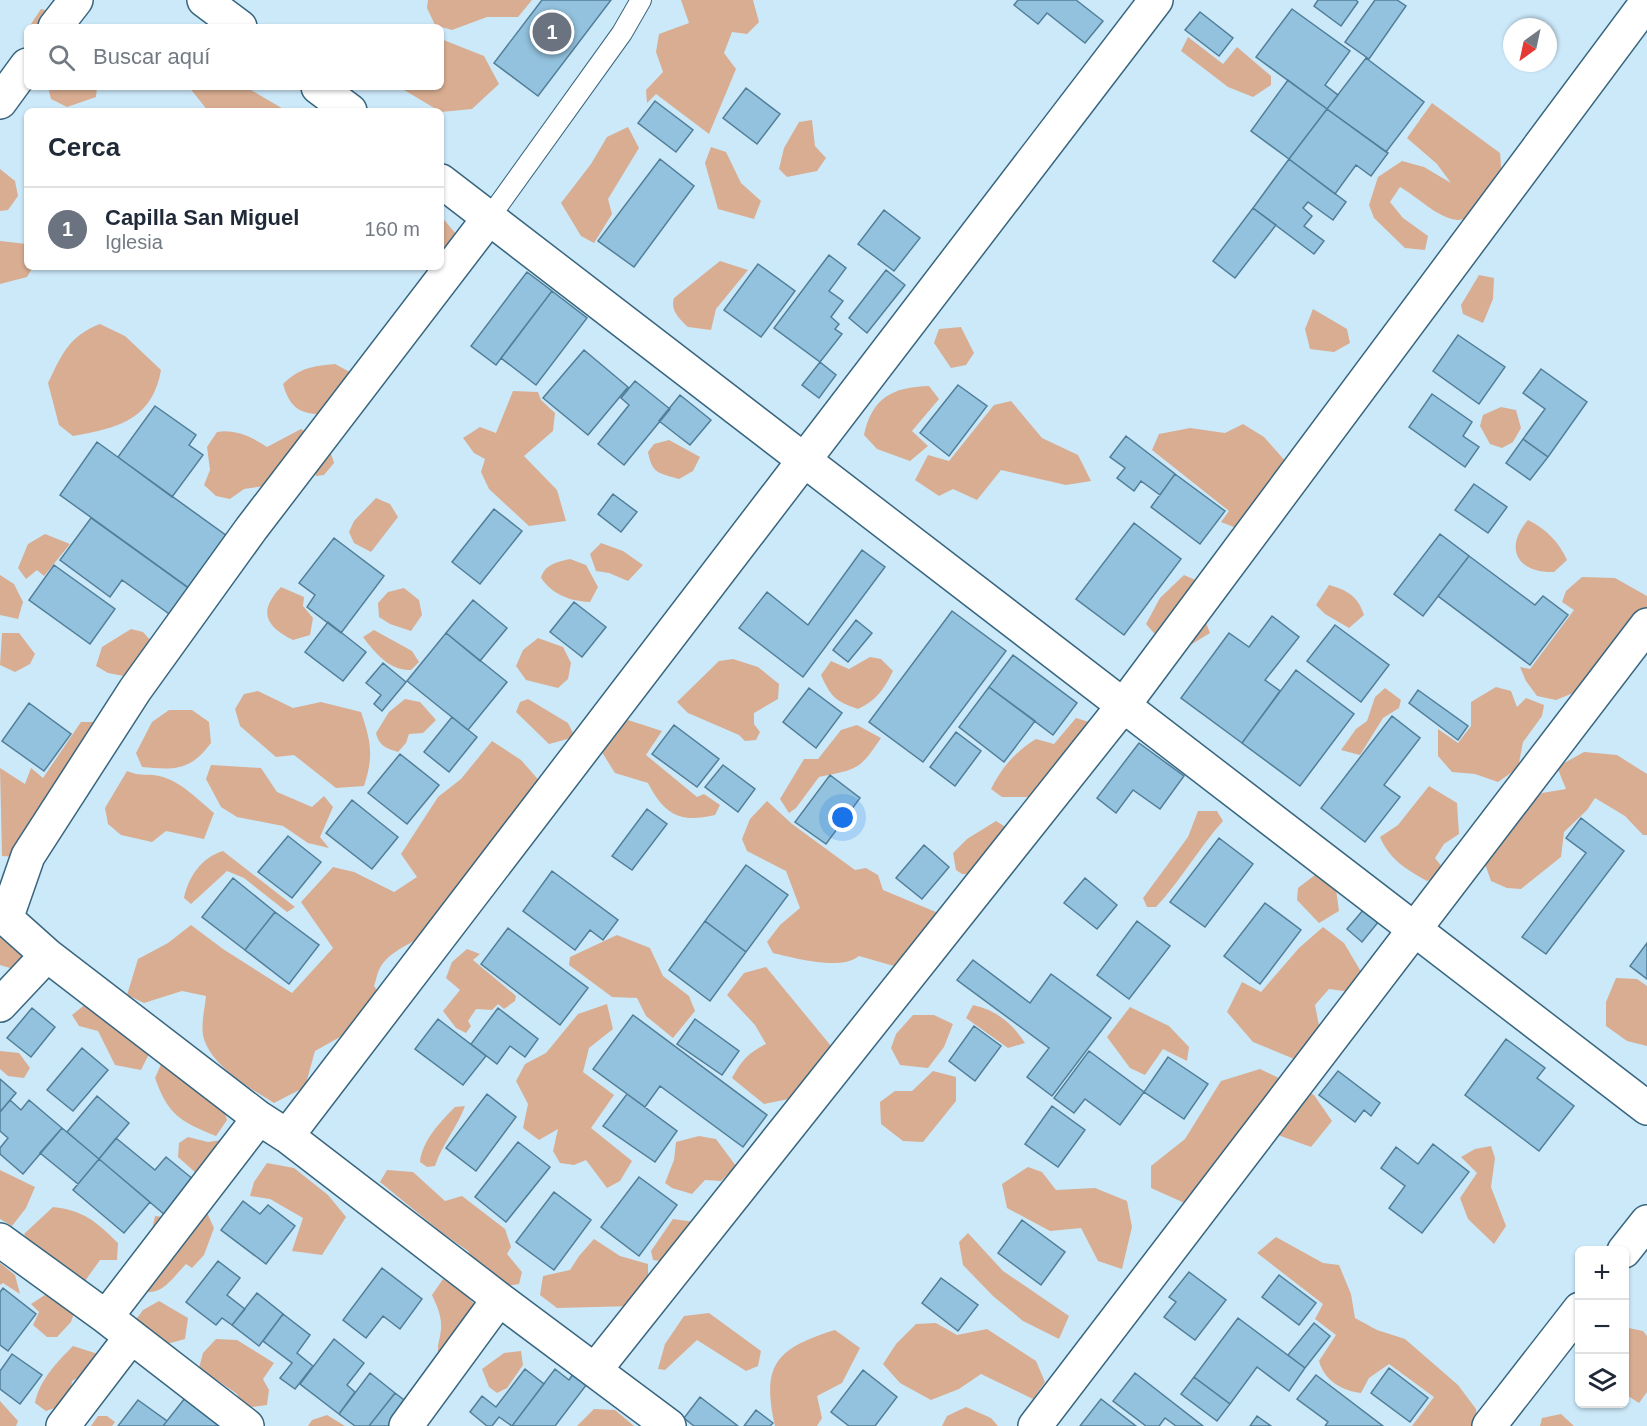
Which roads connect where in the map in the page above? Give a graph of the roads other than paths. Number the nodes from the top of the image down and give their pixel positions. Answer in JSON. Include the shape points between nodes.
{"nodes":[{"id":1,"x":76,"y":0,"type":"edge"},
{"id":2,"x":204,"y":0,"type":"edge"},
{"id":3,"x":641,"y":0,"type":"edge"},
{"id":4,"x":1156,"y":0,"type":"edge"},
{"id":5,"x":1647,"y":2,"type":"edge"},
{"id":6,"x":58,"y":24,"type":"edge"},
{"id":7,"x":236,"y":24,"type":"edge"},
{"id":8,"x":24,"y":69,"type":"edge"},
{"id":9,"x":322,"y":90,"type":"edge"},
{"id":10,"x":0,"y":102,"type":"edge"},
{"id":11,"x":346,"y":108,"type":"edge"},
{"id":12,"x":444,"y":183,"type":"edge"},
{"id":13,"x":489,"y":218,"type":"junction"},
{"id":14,"x":803,"y":461,"type":"junction"},
{"id":15,"x":1647,"y":625,"type":"edge"},
{"id":16,"x":1123,"y":706,"type":"junction"},
{"id":17,"x":3,"y":916,"type":"edge"},
{"id":18,"x":1415,"y":930,"type":"junction"},
{"id":19,"x":47,"y":955,"type":"junction"},
{"id":20,"x":0,"y":1005,"type":"edge"},
{"id":21,"x":1647,"y":1108,"type":"edge"},
{"id":22,"x":259,"y":1118,"type":"junction"},
{"id":23,"x":286,"y":1136,"type":"junction"},
{"id":24,"x":1647,"y":1222,"type":"edge"},
{"id":25,"x":0,"y":1240,"type":"edge"},
{"id":26,"x":1628,"y":1246,"type":"edge"},
{"id":27,"x":499,"y":1299,"type":"junction"},
{"id":28,"x":1575,"y":1315,"type":"edge"},
{"id":29,"x":106,"y":1317,"type":"junction"},
{"id":30,"x":132,"y":1337,"type":"junction"},
{"id":31,"x":595,"y":1370,"type":"junction"},
{"id":32,"x":63,"y":1426,"type":"edge"},
{"id":33,"x":247,"y":1426,"type":"edge"},
{"id":34,"x":406,"y":1426,"type":"edge"},
{"id":35,"x":669,"y":1426,"type":"edge"},
{"id":36,"x":1035,"y":1426,"type":"edge"},
{"id":37,"x":1489,"y":1426,"type":"edge"}],
"edges":[{"from":1,"to":6,"type":"street"},
{"from":2,"to":7,"type":"street"},
{"from":3,"to":13,"type":"lane","via":[[622,33]]},
{"from":4,"to":14,"type":"street"},
{"from":5,"to":16,"type":"street"},
{"from":8,"to":10,"type":"street"},
{"from":9,"to":11,"type":"street"},
{"from":12,"to":13,"type":"street"},
{"from":13,"to":14,"type":"street"},
{"from":13,"to":17,"type":"street","via":[[251,529],[135,690],[28,856]]},
{"from":14,"to":16,"type":"street"},
{"from":14,"to":23,"type":"street"},
{"from":15,"to":18,"type":"street"},
{"from":16,"to":18,"type":"street"},
{"from":16,"to":31,"type":"street"},
{"from":17,"to":19,"type":"street"},
{"from":18,"to":21,"type":"street"},
{"from":18,"to":36,"type":"street"},
{"from":19,"to":20,"type":"street"},
{"from":19,"to":22,"type":"street"},
{"from":22,"to":23,"type":"street"},
{"from":22,"to":29,"type":"street"},
{"from":23,"to":27,"type":"street"},
{"from":24,"to":26,"type":"street"},
{"from":25,"to":29,"type":"street"},
{"from":27,"to":31,"type":"street"},
{"from":27,"to":34,"type":"street"},
{"from":28,"to":37,"type":"street"},
{"from":29,"to":30,"type":"street"},
{"from":30,"to":32,"type":"street"},
{"from":30,"to":33,"type":"street"},
{"from":31,"to":35,"type":"street"}]}
